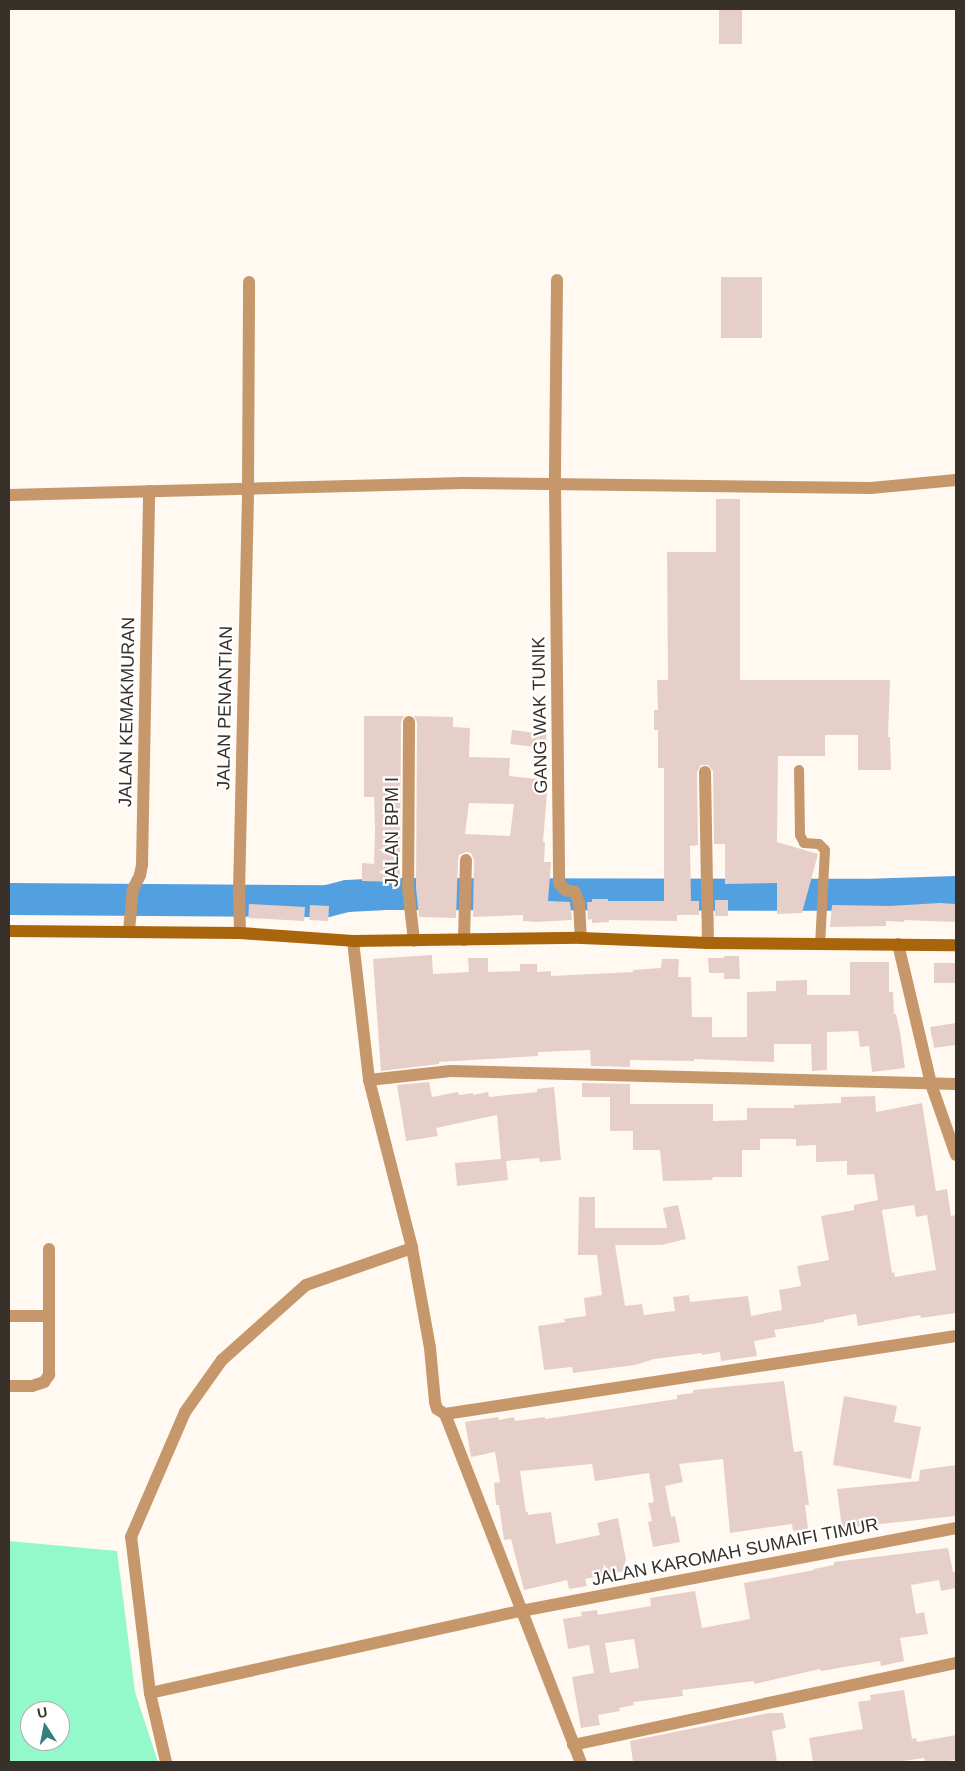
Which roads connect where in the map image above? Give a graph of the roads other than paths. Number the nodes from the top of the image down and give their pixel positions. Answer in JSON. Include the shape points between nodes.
{"nodes":[{"id":1,"x":557,"y":280,"type":"dead end"},
{"id":2,"x":249,"y":282,"type":"dead end"},
{"id":3,"x":556,"y":478,"type":"junction"},
{"id":4,"x":956,"y":480,"type":"edge"},
{"id":5,"x":248,"y":481,"type":"junction"},
{"id":6,"x":149,"y":491,"type":"junction"},
{"id":7,"x":9,"y":495,"type":"edge"},
{"id":8,"x":409,"y":722,"type":"dead end"},
{"id":9,"x":798,"y":770,"type":"dead end"},
{"id":10,"x":705,"y":772,"type":"dead end"},
{"id":11,"x":466,"y":860,"type":"dead end"},
{"id":12,"x":129,"y":930,"type":"junction"},
{"id":13,"x":9,"y":931,"type":"edge"},
{"id":14,"x":240,"y":933,"type":"junction"},
{"id":15,"x":581,"y":938,"type":"junction"},
{"id":16,"x":464,"y":940,"type":"junction"},
{"id":17,"x":353,"y":941,"type":"junction"},
{"id":18,"x":414,"y":941,"type":"junction"},
{"id":19,"x":708,"y":943,"type":"junction"},
{"id":20,"x":820,"y":944,"type":"junction"},
{"id":21,"x":898,"y":944,"type":"junction"},
{"id":22,"x":956,"y":944,"type":"edge"},
{"id":23,"x":369,"y":1080,"type":"junction"},
{"id":24,"x":931,"y":1084,"type":"junction"},
{"id":25,"x":956,"y":1084,"type":"edge"},
{"id":26,"x":956,"y":1152,"type":"edge"},
{"id":27,"x":412,"y":1248,"type":"junction"},
{"id":28,"x":49,"y":1249,"type":"dead end"},
{"id":29,"x":9,"y":1316,"type":"edge"},
{"id":30,"x":49,"y":1316,"type":"junction"},
{"id":31,"x":956,"y":1336,"type":"edge"},
{"id":32,"x":9,"y":1386,"type":"edge"},
{"id":33,"x":444,"y":1414,"type":"junction"},
{"id":34,"x":956,"y":1528,"type":"edge"},
{"id":35,"x":521,"y":1611,"type":"junction"},
{"id":36,"x":956,"y":1663,"type":"edge"},
{"id":37,"x":150,"y":1693,"type":"junction"},
{"id":38,"x":573,"y":1745,"type":"junction"},
{"id":39,"x":166,"y":1762,"type":"edge"},
{"id":40,"x":581,"y":1762,"type":"edge"}],
"edges":[{"from":1,"to":3,"type":"street"},
{"from":2,"to":5,"type":"street","name":"JALAN PENANTIAN"},
{"from":3,"to":4,"type":"street","via":[[871,488]]},
{"from":3,"to":5,"type":"street","via":[[464,483]]},
{"from":3,"to":15,"type":"street","name":"GANG WAK TUNIK","via":[[559,883],[577,898]]},
{"from":5,"to":6,"type":"street"},
{"from":5,"to":14,"type":"street","name":"JALAN PENANTIAN"},
{"from":6,"to":7,"type":"street"},
{"from":6,"to":12,"type":"street","name":"JALAN KEMAKMURAN","via":[[142,865],[133,889]]},
{"from":8,"to":18,"type":"street","name":"JALAN BPM I","via":[[408,888]]},
{"from":9,"to":20,"type":"lane","via":[[800,835],[804,843],[819,844],[825,850]]},
{"from":10,"to":19,"type":"street"},
{"from":11,"to":16,"type":"street"},
{"from":12,"to":13,"type":"street"},
{"from":12,"to":14,"type":"street"},
{"from":14,"to":17,"type":"street"},
{"from":15,"to":16,"type":"street"},
{"from":15,"to":19,"type":"street"},
{"from":16,"to":18,"type":"street"},
{"from":17,"to":18,"type":"street"},
{"from":17,"to":23,"type":"street"},
{"from":19,"to":20,"type":"street"},
{"from":20,"to":21,"type":"street"},
{"from":21,"to":22,"type":"street"},
{"from":21,"to":24,"type":"street"},
{"from":23,"to":24,"type":"street","via":[[450,1071]]},
{"from":23,"to":27,"type":"street"},
{"from":24,"to":25,"type":"street"},
{"from":24,"to":26,"type":"street"},
{"from":27,"to":33,"type":"street","via":[[430,1348],[435,1402],[437,1409]]},
{"from":27,"to":37,"type":"street","via":[[306,1285],[222,1360],[185,1412],[130,1537]]},
{"from":28,"to":30,"type":"street"},
{"from":29,"to":30,"type":"street"},
{"from":30,"to":32,"type":"street","via":[[49,1376],[44,1382],[32,1386]]},
{"from":31,"to":33,"type":"street"},
{"from":33,"to":35,"type":"street"},
{"from":34,"to":35,"type":"street","name":"JALAN KAROMAH SUMAIFI TIMUR"},
{"from":35,"to":37,"type":"street","name":"JALAN KAROMAH SUMAIFI TIMUR"},
{"from":35,"to":38,"type":"street"},
{"from":36,"to":38,"type":"street"},
{"from":37,"to":39,"type":"street"},
{"from":38,"to":40,"type":"street"}]}
